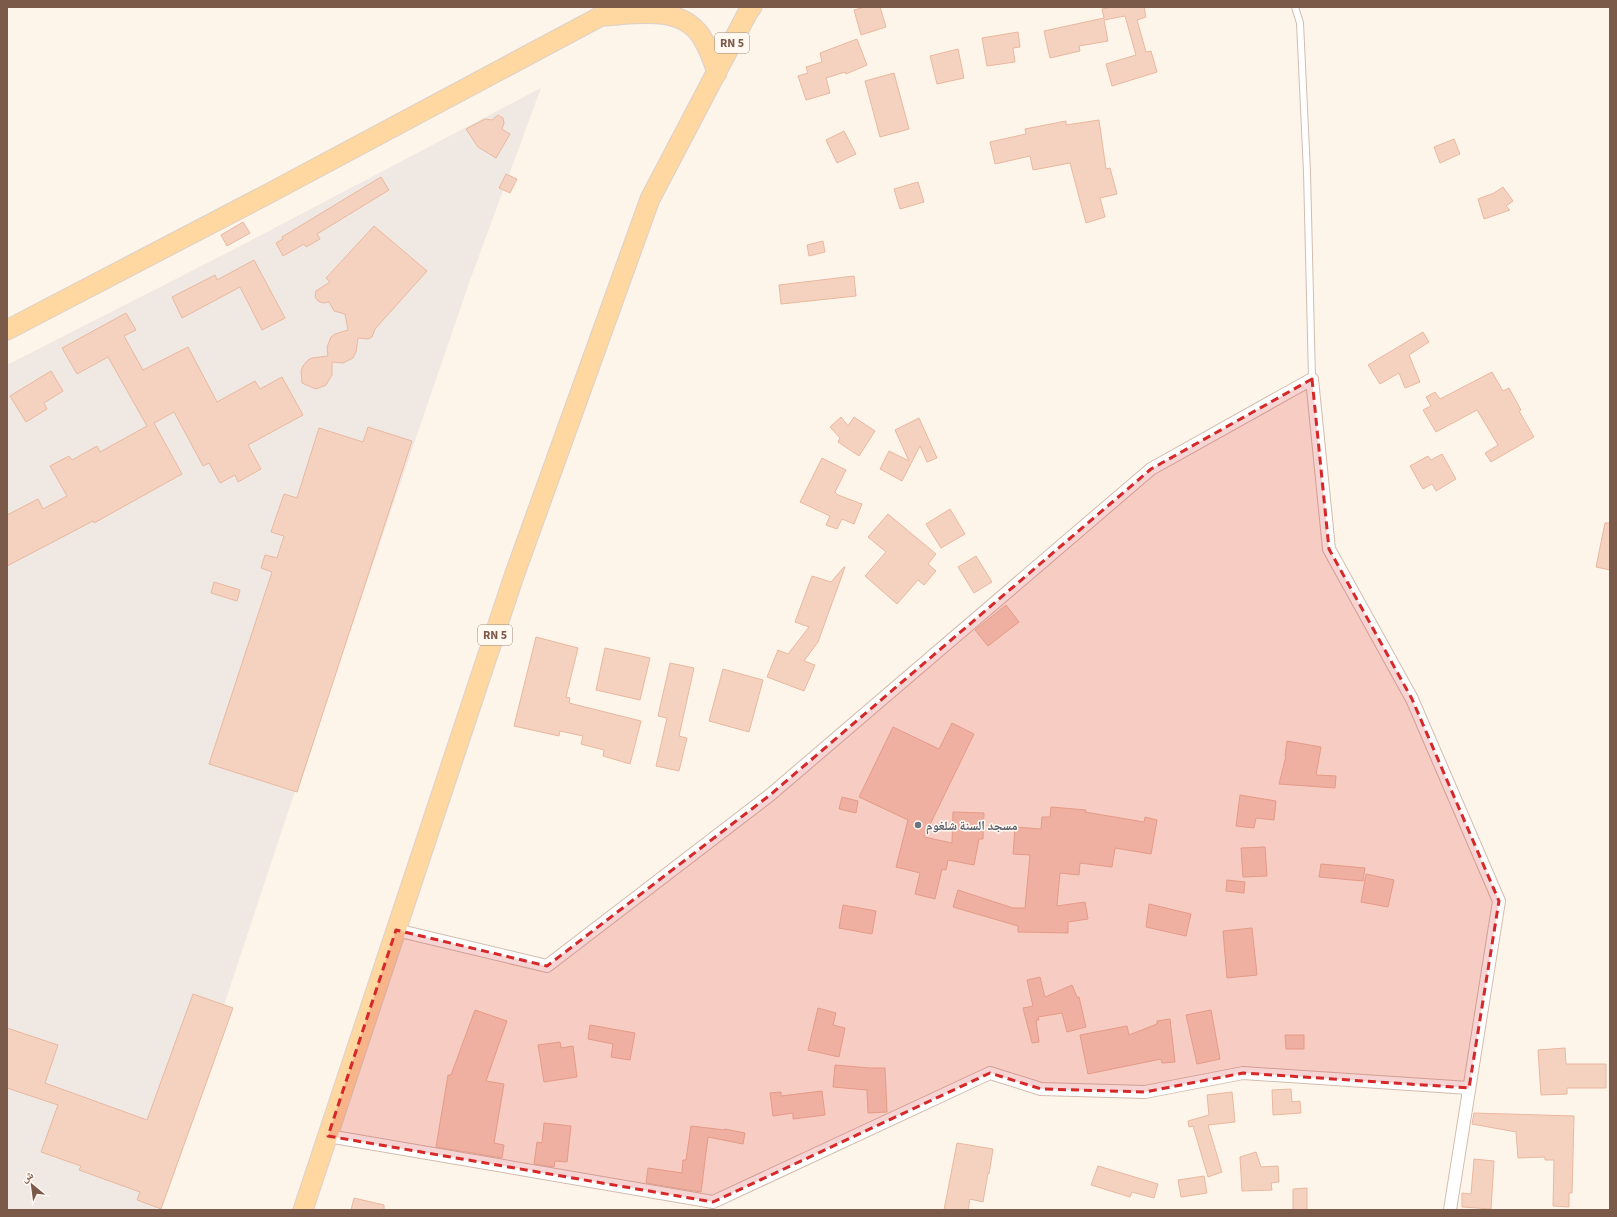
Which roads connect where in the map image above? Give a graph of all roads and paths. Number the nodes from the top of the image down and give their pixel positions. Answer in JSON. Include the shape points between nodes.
{"nodes":[{"id":1,"x":618,"y":7,"type":"edge"},
{"id":2,"x":1295,"y":7,"type":"edge"},
{"id":3,"x":749,"y":9,"type":"edge"},
{"id":4,"x":601,"y":16,"type":"junction"},
{"id":5,"x":717,"y":72,"type":"junction"},
{"id":6,"x":7,"y":330,"type":"edge"},
{"id":7,"x":1312,"y":379,"type":"junction"},
{"id":8,"x":396,"y":930,"type":"junction"},
{"id":9,"x":1469,"y":1088,"type":"junction"},
{"id":10,"x":328,"y":1136,"type":"junction"},
{"id":11,"x":303,"y":1210,"type":"edge"},
{"id":12,"x":1450,"y":1210,"type":"edge"}],
"edges":[{"from":1,"to":4,"type":"main road"},
{"from":2,"to":7,"type":"lane","via":[[1300,23]]},
{"from":3,"to":5,"type":"main road","number":"RN 5"},
{"from":4,"to":5,"type":"main road","via":[[657,13],[690,24],[709,50]]},
{"from":4,"to":6,"type":"main road"},
{"from":5,"to":8,"type":"main road","number":"RN 5","via":[[650,199],[514,576]]},
{"from":7,"to":8,"type":"street","via":[[1151,468],[770,795],[547,966]]},
{"from":7,"to":9,"type":"street","via":[[1329,549],[1412,699],[1499,901]]},
{"from":8,"to":10,"type":"main road","number":"RN 5"},
{"from":9,"to":10,"type":"street","via":[[1243,1073],[1145,1092],[1063,1090],[1041,1089],[990,1073],[713,1202]]},
{"from":9,"to":12,"type":"street"},
{"from":10,"to":11,"type":"main road","number":"RN 5"}]}
